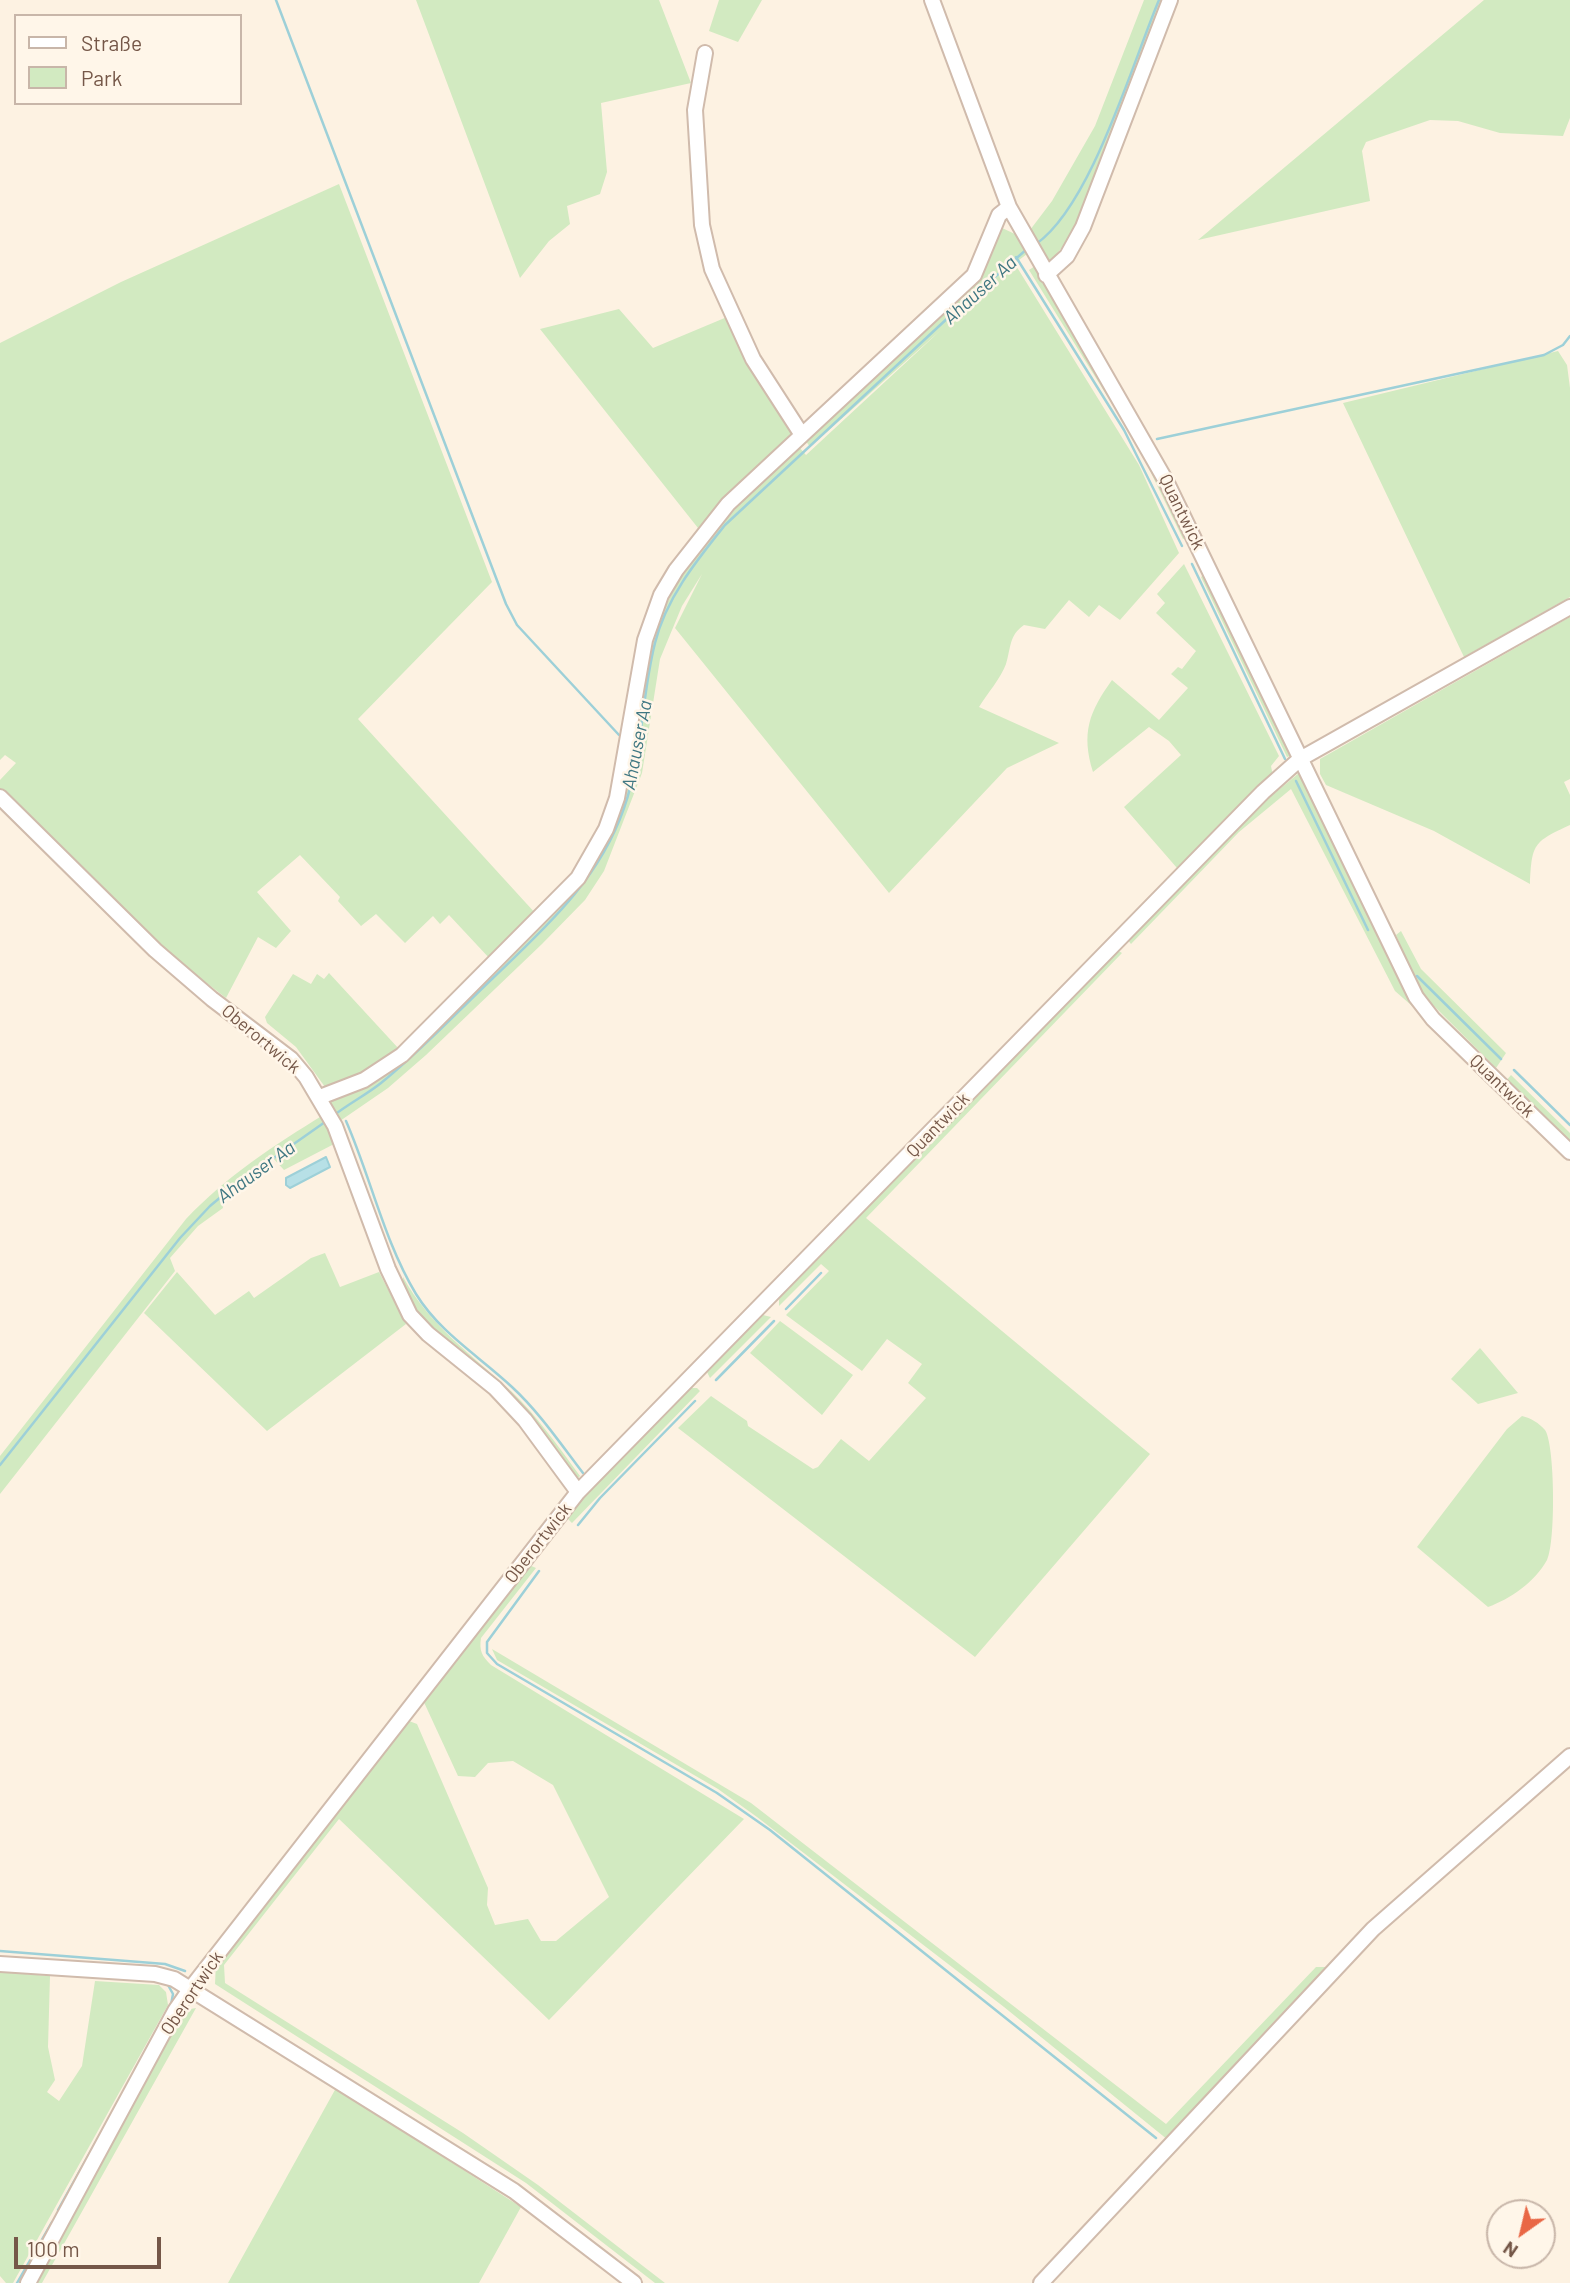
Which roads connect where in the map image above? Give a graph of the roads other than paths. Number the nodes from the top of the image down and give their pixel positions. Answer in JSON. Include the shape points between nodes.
{"nodes":[{"id":1,"x":932,"y":0,"type":"edge"},
{"id":2,"x":1170,"y":0,"type":"edge"},
{"id":3,"x":705,"y":53,"type":"dead end"},
{"id":4,"x":1009,"y":207,"type":"junction"},
{"id":5,"x":1046,"y":275,"type":"junction"},
{"id":6,"x":802,"y":435,"type":"junction"},
{"id":7,"x":1570,"y":607,"type":"edge"},
{"id":8,"x":1300,"y":759,"type":"junction"},
{"id":9,"x":0,"y":798,"type":"edge"},
{"id":10,"x":320,"y":1097,"type":"junction"},
{"id":11,"x":1570,"y":1152,"type":"edge"},
{"id":12,"x":578,"y":1492,"type":"junction"},
{"id":13,"x":1570,"y":1756,"type":"edge"},
{"id":14,"x":0,"y":1964,"type":"edge"},
{"id":15,"x":191,"y":1988,"type":"junction"},
{"id":16,"x":28,"y":2283,"type":"edge"},
{"id":17,"x":634,"y":2283,"type":"edge"},
{"id":18,"x":1041,"y":2283,"type":"edge"}],
"edges":[{"from":1,"to":4,"type":"street","name":"Quantwick"},
{"from":2,"to":5,"type":"street","via":[[1083,228],[1067,256]]},
{"from":3,"to":6,"type":"street","via":[[695,110],[702,225],[712,269],[753,359]]},
{"from":4,"to":5,"type":"street","name":"Quantwick"},
{"from":4,"to":6,"type":"street","via":[[999,215],[974,275]]},
{"from":5,"to":8,"type":"street","name":"Quantwick","via":[[1151,451]]},
{"from":6,"to":10,"type":"street","via":[[712,522],[661,596],[639,665],[617,798],[606,829],[578,878],[402,1055],[364,1080]]},
{"from":7,"to":8,"type":"street","name":"Quantwick"},
{"from":8,"to":11,"type":"street","name":"Quantwick","via":[[1416,997]]},
{"from":8,"to":12,"type":"street","name":"Quantwick","via":[[1232,821]]},
{"from":9,"to":10,"type":"street","name":"Oberortwick","via":[[183,975],[291,1059]]},
{"from":10,"to":12,"type":"street","name":"Oberortwick","via":[[410,1315],[495,1388]]},
{"from":12,"to":15,"type":"street","name":"Oberortwick"},
{"from":13,"to":18,"type":"street","via":[[1373,1929]]},
{"from":14,"to":15,"type":"street","via":[[155,1974]]},
{"from":15,"to":16,"type":"street","name":"Oberortwick"},
{"from":15,"to":17,"type":"street","via":[[514,2191]]}]}
